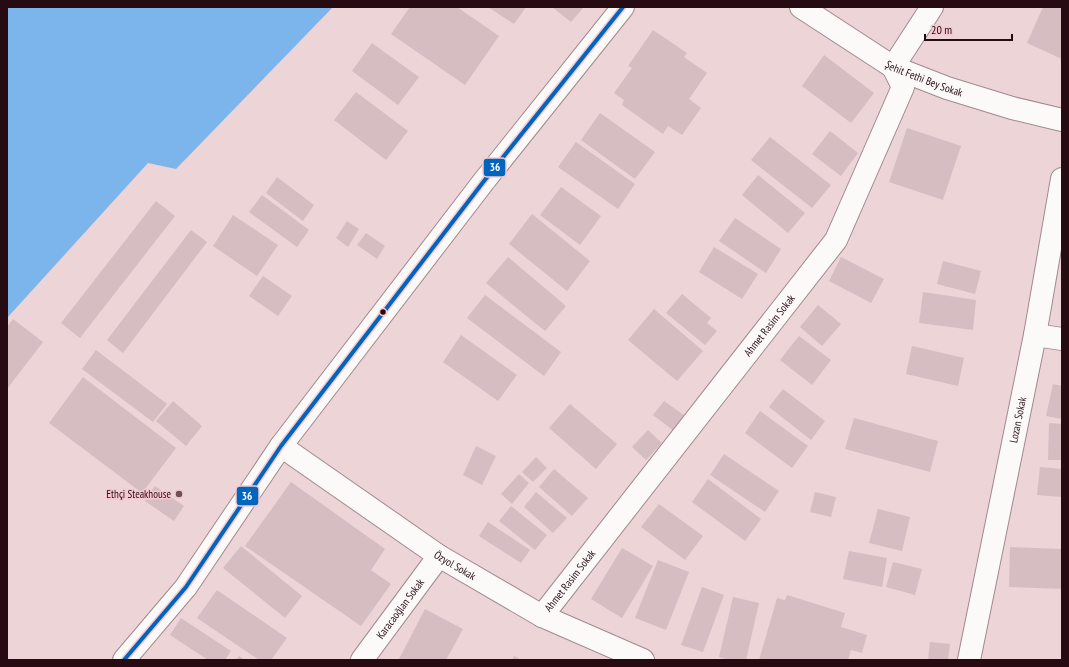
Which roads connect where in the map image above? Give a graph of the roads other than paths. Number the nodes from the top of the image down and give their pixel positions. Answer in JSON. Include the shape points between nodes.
{"nodes":[{"id":1,"x":623,"y":7,"type":"edge"},
{"id":2,"x":801,"y":7,"type":"edge"},
{"id":3,"x":932,"y":7,"type":"edge"},
{"id":4,"x":893,"y":68,"type":"junction"},
{"id":5,"x":1062,"y":120,"type":"edge"},
{"id":6,"x":1062,"y":179,"type":"edge"},
{"id":7,"x":1035,"y":335,"type":"junction"},
{"id":8,"x":1062,"y":339,"type":"edge"},
{"id":9,"x":281,"y":446,"type":"junction"},
{"id":10,"x":439,"y":556,"type":"junction"},
{"id":11,"x":542,"y":616,"type":"junction"},
{"id":12,"x":124,"y":660,"type":"edge"},
{"id":13,"x":362,"y":660,"type":"edge"},
{"id":14,"x":643,"y":660,"type":"edge"},
{"id":15,"x":969,"y":660,"type":"edge"}],
"edges":[{"from":1,"to":9,"type":"street","via":[[484,181]]},
{"from":2,"to":4,"type":"street","name":"Şehit Fethi Bey Sokak"},
{"from":3,"to":4,"type":"street"},
{"from":4,"to":5,"type":"street","name":"Şehit Fethi Bey Sokak","via":[[1012,108]]},
{"from":4,"to":11,"type":"street","name":"Ahmet Rasim Sokak","via":[[903,87],[836,240]]},
{"from":6,"to":7,"type":"street","name":"Lozan Sokak"},
{"from":7,"to":8,"type":"street"},
{"from":7,"to":15,"type":"street","name":"Lozan Sokak"},
{"from":9,"to":10,"type":"street","name":"Özyol Sokak"},
{"from":9,"to":12,"type":"street","via":[[186,587]]},
{"from":10,"to":11,"type":"street","name":"Özyol Sokak"},
{"from":10,"to":13,"type":"street","name":"Karacaoğlan Sokak"},
{"from":11,"to":14,"type":"street","name":"Özyol Sokak"}]}
